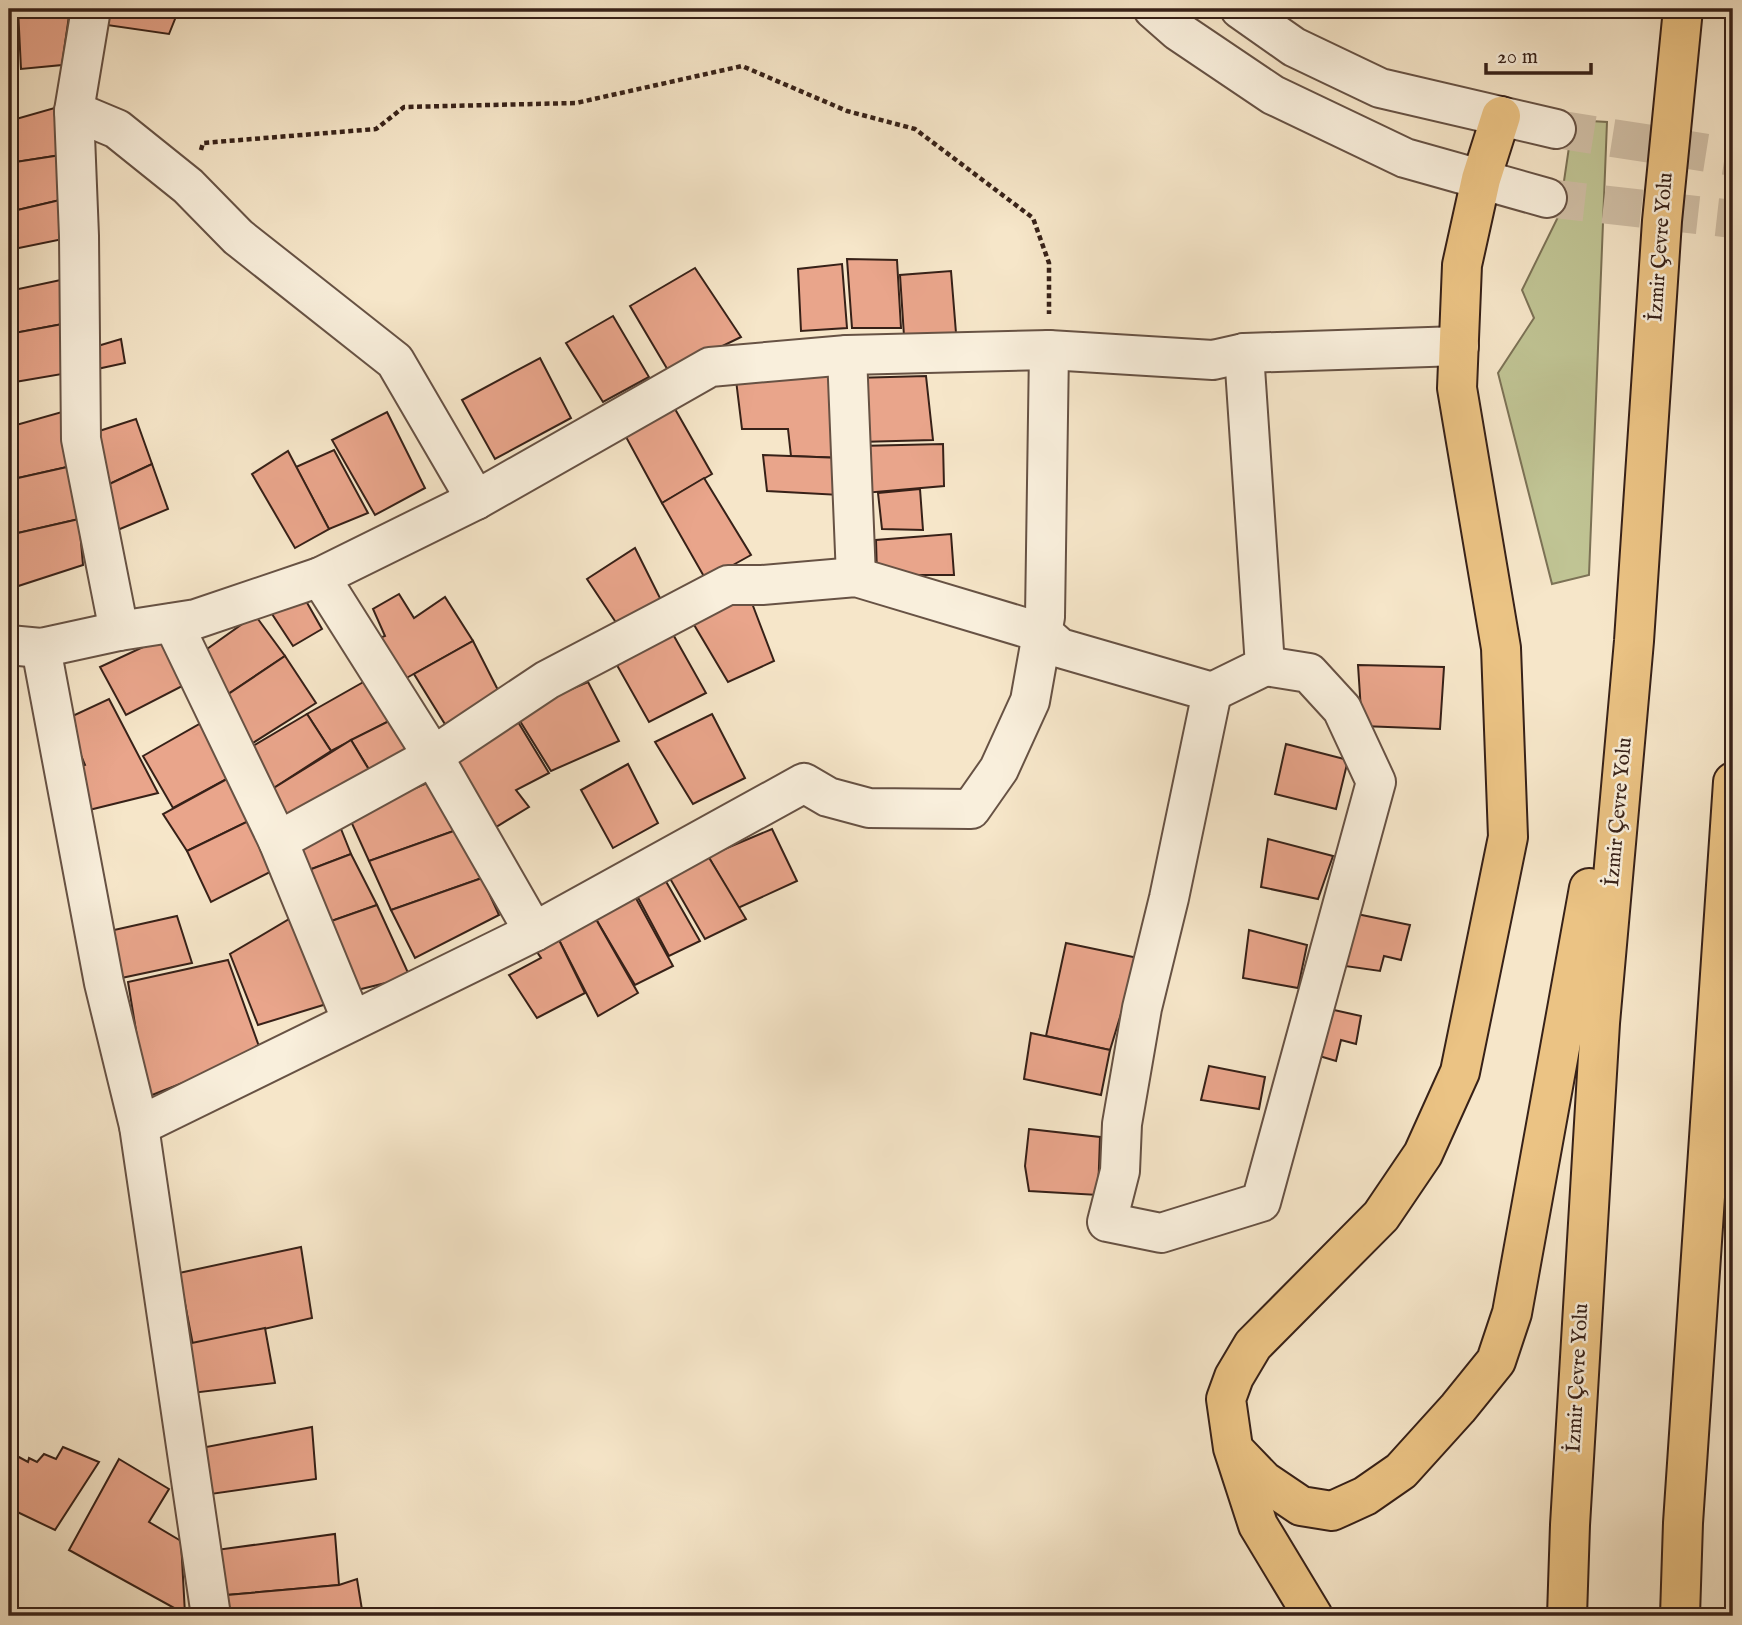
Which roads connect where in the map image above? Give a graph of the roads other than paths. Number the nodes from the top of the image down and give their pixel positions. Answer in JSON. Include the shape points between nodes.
{"nodes":[{"id":1,"x":91,"y":9,"type":"edge"},
{"id":2,"x":1153,"y":9,"type":"edge"},
{"id":3,"x":1240,"y":9,"type":"edge"},
{"id":4,"x":1683,"y":9,"type":"edge"},
{"id":5,"x":74,"y":111,"type":"junction"},
{"id":6,"x":1501,"y":116,"type":"junction"},
{"id":7,"x":1556,"y":129,"type":"tunnel mouth"},
{"id":8,"x":1481,"y":179,"type":"junction"},
{"id":9,"x":1547,"y":198,"type":"tunnel mouth"},
{"id":10,"x":1459,"y":346,"type":"junction"},
{"id":11,"x":1049,"y":350,"type":"junction"},
{"id":12,"x":1244,"y":353,"type":"junction"},
{"id":13,"x":847,"y":355,"type":"junction"},
{"id":14,"x":476,"y":500,"type":"junction"},
{"id":15,"x":320,"y":577,"type":"junction"},
{"id":16,"x":856,"y":577,"type":"junction"},
{"id":17,"x":173,"y":623,"type":"junction"},
{"id":18,"x":119,"y":631,"type":"junction"},
{"id":19,"x":1043,"y":633,"type":"junction"},
{"id":20,"x":1634,"y":641,"type":"junction"},
{"id":21,"x":25,"y":647,"type":"edge"},
{"id":22,"x":1265,"y":666,"type":"junction"},
{"id":23,"x":1212,"y":692,"type":"junction"},
{"id":24,"x":433,"y":756,"type":"junction"},
{"id":25,"x":1733,"y":782,"type":"edge"},
{"id":26,"x":278,"y":841,"type":"junction"},
{"id":27,"x":534,"y":932,"type":"junction"},
{"id":28,"x":352,"y":1021,"type":"junction"},
{"id":29,"x":139,"y":1126,"type":"junction"},
{"id":30,"x":1233,"y":1448,"type":"junction"},
{"id":31,"x":211,"y":1616,"type":"edge"},
{"id":32,"x":1313,"y":1616,"type":"edge"},
{"id":33,"x":1567,"y":1616,"type":"edge"},
{"id":34,"x":1680,"y":1616,"type":"edge"}],
"edges":[{"from":1,"to":5,"type":"street"},
{"from":2,"to":8,"type":"street","via":[[1273,95],[1405,158]]},
{"from":3,"to":6,"type":"street","via":[[1294,47],[1380,88]]},
{"from":4,"to":20,"type":"highway","name":"İzmir Çevre Yolu","via":[[1662,221]]},
{"from":5,"to":14,"type":"street","via":[[117,129],[188,186],[239,237],[395,361]]},
{"from":5,"to":18,"type":"street","via":[[81,439]]},
{"from":6,"to":7,"type":"street"},
{"from":6,"to":8,"type":"highway"},
{"from":8,"to":9,"type":"street"},
{"from":8,"to":10,"type":"highway","via":[[1462,265]]},
{"from":10,"to":12,"type":"street"},
{"from":10,"to":30,"type":"highway","via":[[1457,388],[1501,648],[1507,838],[1460,1072],[1423,1154],[1381,1216],[1253,1345],[1226,1399]]},
{"from":11,"to":12,"type":"street","via":[[1213,360]]},
{"from":11,"to":13,"type":"street"},
{"from":11,"to":19,"type":"street"},
{"from":12,"to":22,"type":"street"},
{"from":13,"to":14,"type":"street","via":[[710,367]]},
{"from":13,"to":16,"type":"street"},
{"from":14,"to":15,"type":"street"},
{"from":15,"to":17,"type":"street"},
{"from":15,"to":24,"type":"street"},
{"from":16,"to":19,"type":"street"},
{"from":16,"to":24,"type":"street","via":[[728,585],[547,680]]},
{"from":17,"to":18,"type":"street"},
{"from":17,"to":26,"type":"street"},
{"from":18,"to":21,"type":"street"},
{"from":19,"to":23,"type":"street","via":[[1060,648]]},
{"from":19,"to":27,"type":"street","via":[[1030,701],[999,769],[971,809],[869,808],[828,797],[804,783]]},
{"from":20,"to":30,"type":"highway","via":[[1512,1313],[1496,1361],[1401,1471],[1365,1496],[1332,1511],[1301,1506],[1264,1482]]},
{"from":20,"to":33,"type":"highway","name":"İzmir Çevre Yolu","via":[[1600,1023]]},
{"from":21,"to":29,"type":"street"},
{"from":22,"to":23,"type":"street"},
{"from":22,"to":23,"type":"street","via":[[1309,673],[1342,709],[1376,782],[1261,1202],[1161,1233],[1107,1222],[1120,1171],[1122,1124],[1142,1008]]},
{"from":24,"to":26,"type":"street"},
{"from":24,"to":27,"type":"street"},
{"from":25,"to":34,"type":"highway","via":[[1684,1496]]},
{"from":26,"to":28,"type":"street"},
{"from":27,"to":28,"type":"street"},
{"from":28,"to":29,"type":"street"},
{"from":29,"to":31,"type":"street"},
{"from":30,"to":32,"type":"highway","via":[[1258,1525]]}]}
